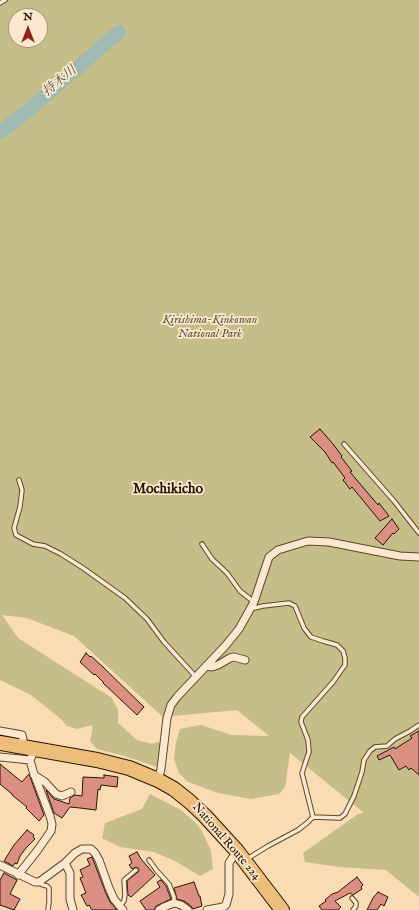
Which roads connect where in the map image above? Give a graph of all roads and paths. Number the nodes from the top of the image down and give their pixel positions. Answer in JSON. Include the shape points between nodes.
{"nodes":[{"id":1,"x":5,"y":0,"type":"edge"},
{"id":2,"x":0,"y":3,"type":"edge"},
{"id":3,"x":344,"y":444,"type":"dead end"},
{"id":4,"x":19,"y":480,"type":"dead end"},
{"id":5,"x":419,"y":533,"type":"edge"},
{"id":6,"x":202,"y":544,"type":"dead end"},
{"id":7,"x":419,"y":557,"type":"edge"},
{"id":8,"x":254,"y":602,"type":"junction"},
{"id":9,"x":250,"y":609,"type":"junction"},
{"id":10,"x":245,"y":660,"type":"dead end"},
{"id":11,"x":206,"y":666,"type":"junction"},
{"id":12,"x":196,"y":677,"type":"junction"},
{"id":13,"x":419,"y":725,"type":"edge"},
{"id":14,"x":0,"y":731,"type":"edge"},
{"id":15,"x":0,"y":743,"type":"edge"},
{"id":16,"x":29,"y":752,"type":"junction"},
{"id":17,"x":0,"y":757,"type":"edge"},
{"id":18,"x":34,"y":775,"type":"junction"},
{"id":19,"x":158,"y":780,"type":"junction"},
{"id":20,"x":72,"y":792,"type":"dead end"},
{"id":21,"x":313,"y":818,"type":"junction"},
{"id":22,"x":240,"y":856,"type":"junction"},
{"id":23,"x":149,"y":860,"type":"dead end"},
{"id":24,"x":65,"y":863,"type":"junction"},
{"id":25,"x":0,"y":865,"type":"edge"},
{"id":26,"x":136,"y":870,"type":"dead end"},
{"id":27,"x":18,"y":875,"type":"junction"},
{"id":28,"x":39,"y":882,"type":"junction"},
{"id":29,"x":352,"y":898,"type":"dead end"},
{"id":30,"x":174,"y":903,"type":"junction"},
{"id":31,"x":121,"y":908,"type":"edge"},
{"id":32,"x":48,"y":910,"type":"edge"},
{"id":33,"x":73,"y":910,"type":"edge"},
{"id":34,"x":159,"y":910,"type":"edge"},
{"id":35,"x":188,"y":910,"type":"edge"},
{"id":36,"x":207,"y":910,"type":"edge"},
{"id":37,"x":282,"y":910,"type":"edge"},
{"id":38,"x":353,"y":910,"type":"edge"}],
"edges":[{"from":1,"to":2,"type":"lane"},
{"from":3,"to":5,"type":"lane"},
{"from":4,"to":12,"type":"lane","via":[[22,490],[14,528],[16,535],[61,554],[125,598],[147,619]]},
{"from":6,"to":8,"type":"lane","via":[[212,560],[227,573],[240,591]]},
{"from":7,"to":8,"type":"street","via":[[400,556],[329,542],[308,541],[278,550],[268,557]]},
{"from":8,"to":9,"type":"street"},
{"from":9,"to":11,"type":"street","via":[[239,629]]},
{"from":9,"to":21,"type":"lane","via":[[289,603],[295,606],[304,628],[312,636],[337,645],[343,651],[345,666],[302,717],[301,722],[308,740],[309,752],[302,773]]},
{"from":10,"to":11,"type":"street","via":[[234,657],[212,667]]},
{"from":11,"to":12,"type":"street"},
{"from":12,"to":19,"type":"street","via":[[171,705]]},
{"from":13,"to":21,"type":"lane","via":[[386,746],[375,747],[370,751],[364,760],[354,796],[345,814],[340,818]]},
{"from":14,"to":16,"type":"street","via":[[22,735]]},
{"from":15,"to":16,"type":"highway","name":"National Route 224"},
{"from":16,"to":17,"type":"street"},
{"from":16,"to":18,"type":"street"},
{"from":16,"to":19,"type":"highway","name":"National Route 224","via":[[97,760],[123,766]]},
{"from":18,"to":20,"type":"street","via":[[56,794],[62,796]]},
{"from":18,"to":27,"type":"street","via":[[50,816],[51,832]]},
{"from":19,"to":22,"type":"highway","name":"National Route 224","via":[[189,801]]},
{"from":21,"to":22,"type":"lane","via":[[298,830],[268,846]]},
{"from":22,"to":36,"type":"street","via":[[229,863],[226,905],[223,908]]},
{"from":22,"to":37,"type":"highway","name":"National Route 224"},
{"from":23,"to":30,"type":"lane","via":[[169,884]]},
{"from":24,"to":28,"type":"street"},
{"from":24,"to":31,"type":"street","via":[[82,849],[91,849],[99,860],[114,899]]},
{"from":24,"to":33,"type":"street","via":[[70,873],[70,899]]},
{"from":25,"to":27,"type":"street"},
{"from":26,"to":31,"type":"lane","via":[[124,880],[125,895]]},
{"from":27,"to":28,"type":"street"},
{"from":28,"to":32,"type":"lane","via":[[49,888]]},
{"from":29,"to":38,"type":"lane","via":[[356,903]]},
{"from":30,"to":34,"type":"street"},
{"from":30,"to":35,"type":"street"}]}
